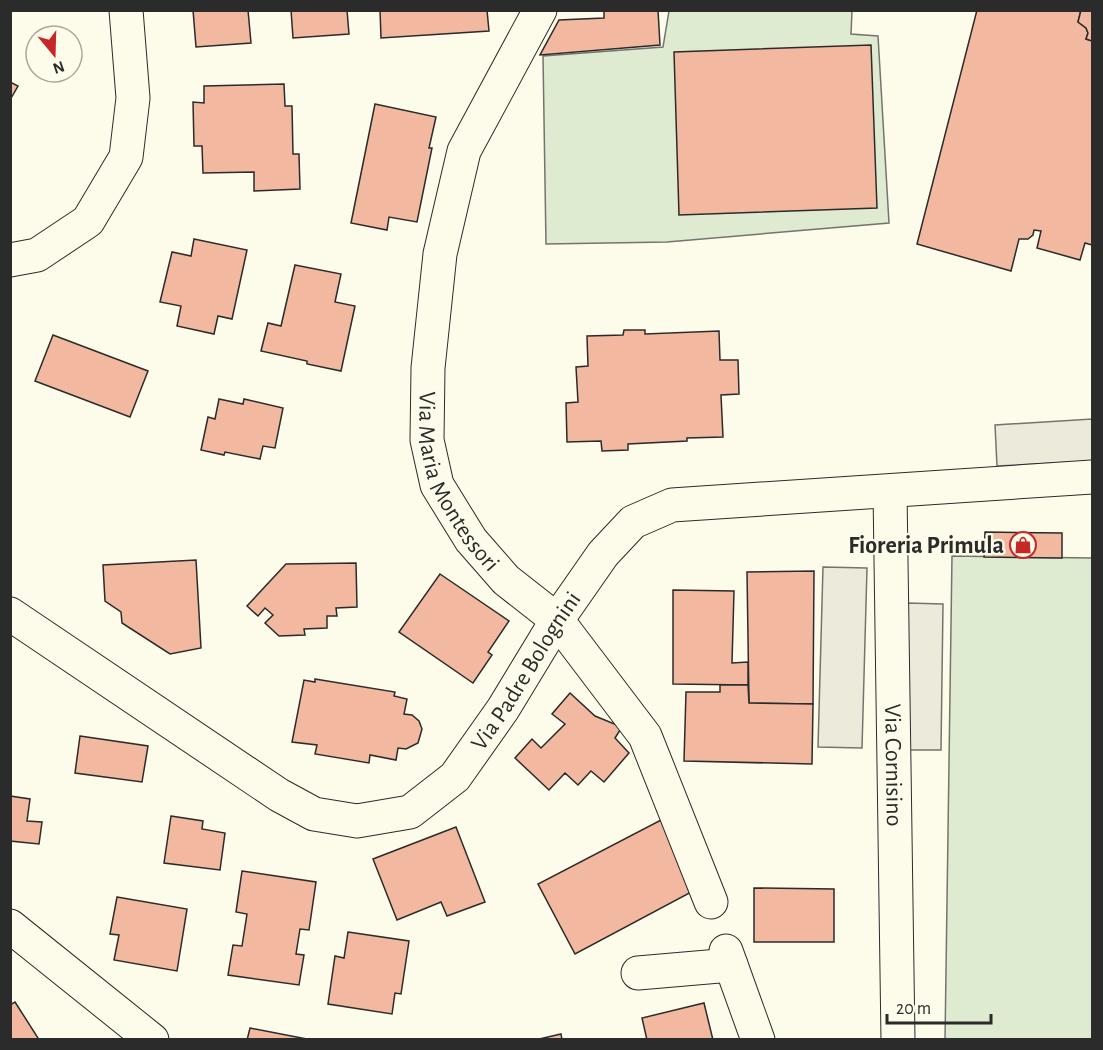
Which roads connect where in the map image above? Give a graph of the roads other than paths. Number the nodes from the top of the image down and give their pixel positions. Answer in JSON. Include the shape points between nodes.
{"nodes":[{"id":1,"x":126,"y":10,"type":"edge"},
{"id":2,"x":540,"y":10,"type":"edge"},
{"id":3,"x":10,"y":260,"type":"edge"},
{"id":4,"x":1092,"y":477,"type":"edge"},
{"id":5,"x":890,"y":491,"type":"junction"},
{"id":6,"x":10,"y":614,"type":"edge"},
{"id":7,"x":557,"y":620,"type":"junction"},
{"id":8,"x":711,"y":902,"type":"dead end"},
{"id":9,"x":10,"y":926,"type":"edge"},
{"id":10,"x":638,"y":973,"type":"dead end"},
{"id":11,"x":152,"y":1040,"type":"edge"},
{"id":12,"x":758,"y":1040,"type":"edge"},
{"id":13,"x":898,"y":1040,"type":"edge"}],
"edges":[{"from":1,"to":3,"type":"street","via":[[132,98],[126,157],[88,221],[37,255]]},
{"from":2,"to":7,"type":"street","name":"Via Maria Montessori","via":[[464,151],[440,254],[428,368],[427,440],[437,485],[471,540],[506,580]]},
{"from":4,"to":5,"type":"street","name":"Via Padre Bolognini"},
{"from":5,"to":7,"type":"street","name":"Via Padre Bolognini","via":[[672,505],[633,522],[603,554]]},
{"from":5,"to":13,"type":"street","name":"Via Cornisino"},
{"from":6,"to":7,"type":"street","name":"Via Padre Bolognini","via":[[279,795],[314,814],[357,822],[410,812],[455,777]]},
{"from":7,"to":8,"type":"street","name":"Via Maria Montessori","via":[[645,736]]},
{"from":9,"to":11,"type":"street"},
{"from":10,"to":12,"type":"street","via":[[728,958]]}]}
